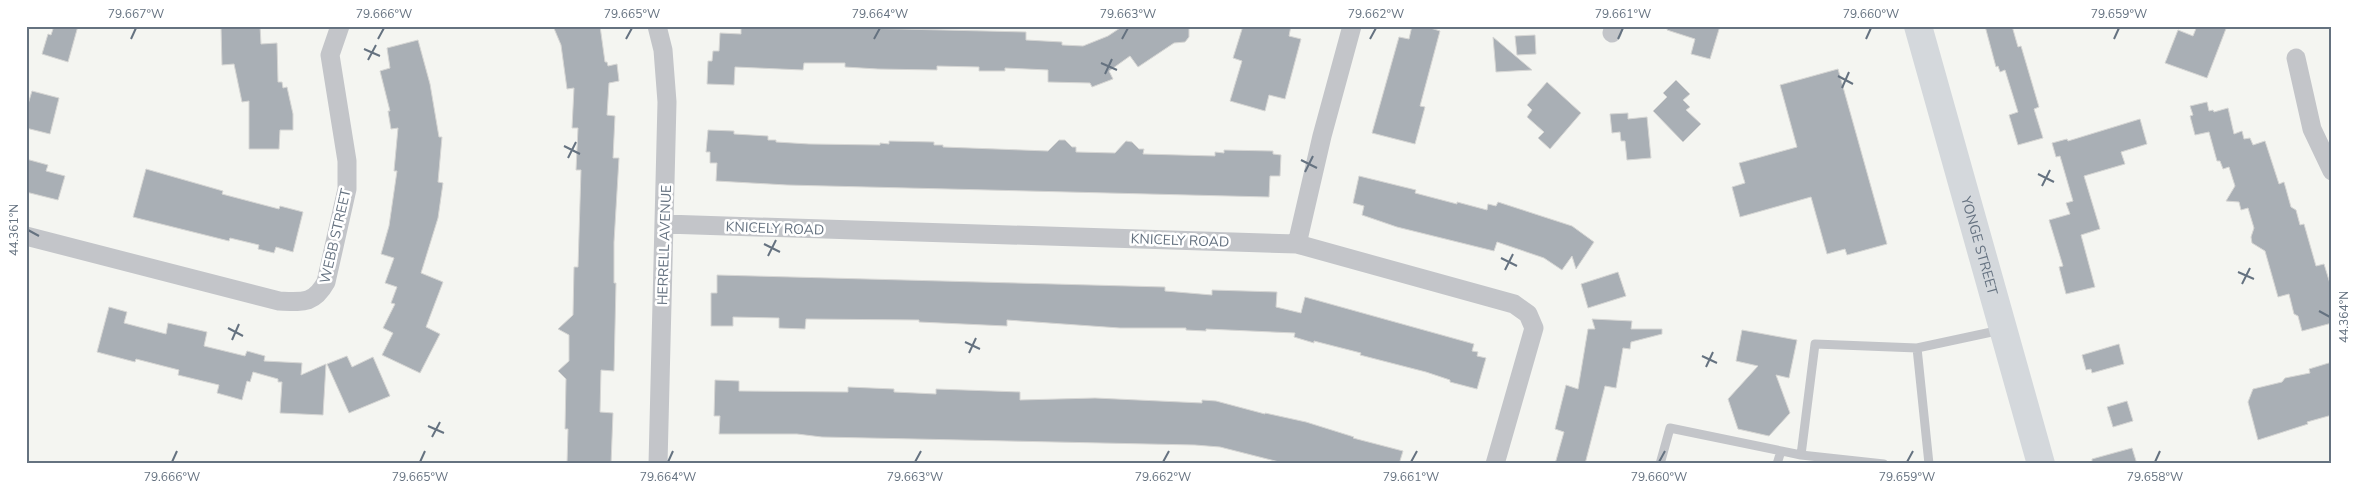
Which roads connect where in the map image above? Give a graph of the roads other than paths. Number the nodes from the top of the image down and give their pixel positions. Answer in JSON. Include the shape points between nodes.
{"nodes":[{"id":1,"x":340,"y":26,"type":"edge"},
{"id":2,"x":657,"y":26,"type":"edge"},
{"id":3,"x":1352,"y":26,"type":"edge"},
{"id":4,"x":1918,"y":26,"type":"edge"},
{"id":5,"x":2296,"y":58,"type":"dead end"},
{"id":6,"x":2332,"y":171,"type":"edge"},
{"id":7,"x":665,"y":224,"type":"junction"},
{"id":8,"x":26,"y":236,"type":"edge"},
{"id":9,"x":1297,"y":244,"type":"junction"},
{"id":10,"x":2003,"y":329,"type":"junction"},
{"id":11,"x":1917,"y":348,"type":"junction"},
{"id":12,"x":1781,"y":451,"type":"junction"},
{"id":13,"x":1801,"y":455,"type":"junction"},
{"id":14,"x":1862,"y":463,"type":"edge"},
{"id":15,"x":658,"y":464,"type":"edge"},
{"id":16,"x":1495,"y":464,"type":"edge"},
{"id":17,"x":1660,"y":464,"type":"edge"},
{"id":18,"x":1777,"y":464,"type":"edge"},
{"id":19,"x":1884,"y":464,"type":"edge"},
{"id":20,"x":1929,"y":464,"type":"edge"},
{"id":21,"x":2041,"y":464,"type":"edge"}],
"edges":[{"from":1,"to":8,"type":"street","name":"WEBB STREET","via":[[330,55],[347,161],[347,188],[326,282],[319,295],[303,302],[279,301]]},
{"from":2,"to":7,"type":"street","name":"HERRELL AVENUE","via":[[666,79]]},
{"from":3,"to":9,"type":"street"},
{"from":4,"to":10,"type":"main road","name":"YONGE STREET"},
{"from":5,"to":6,"type":"street","via":[[2312,129]]},
{"from":7,"to":9,"type":"street","name":"KNICELY ROAD"},
{"from":7,"to":15,"type":"street","name":"HERRELL AVENUE"},
{"from":9,"to":16,"type":"street","name":"KNICELY ROAD","via":[[1514,304],[1528,314],[1534,328]]},
{"from":10,"to":11,"type":"lane"},
{"from":10,"to":21,"type":"main road","name":"YONGE STREET"},
{"from":11,"to":13,"type":"lane","via":[[1815,344]]},
{"from":11,"to":20,"type":"lane"},
{"from":12,"to":13,"type":"lane"},
{"from":12,"to":17,"type":"lane","via":[[1670,428]]},
{"from":12,"to":18,"type":"lane"},
{"from":13,"to":14,"type":"lane"},
{"from":14,"to":19,"type":"lane"}]}
